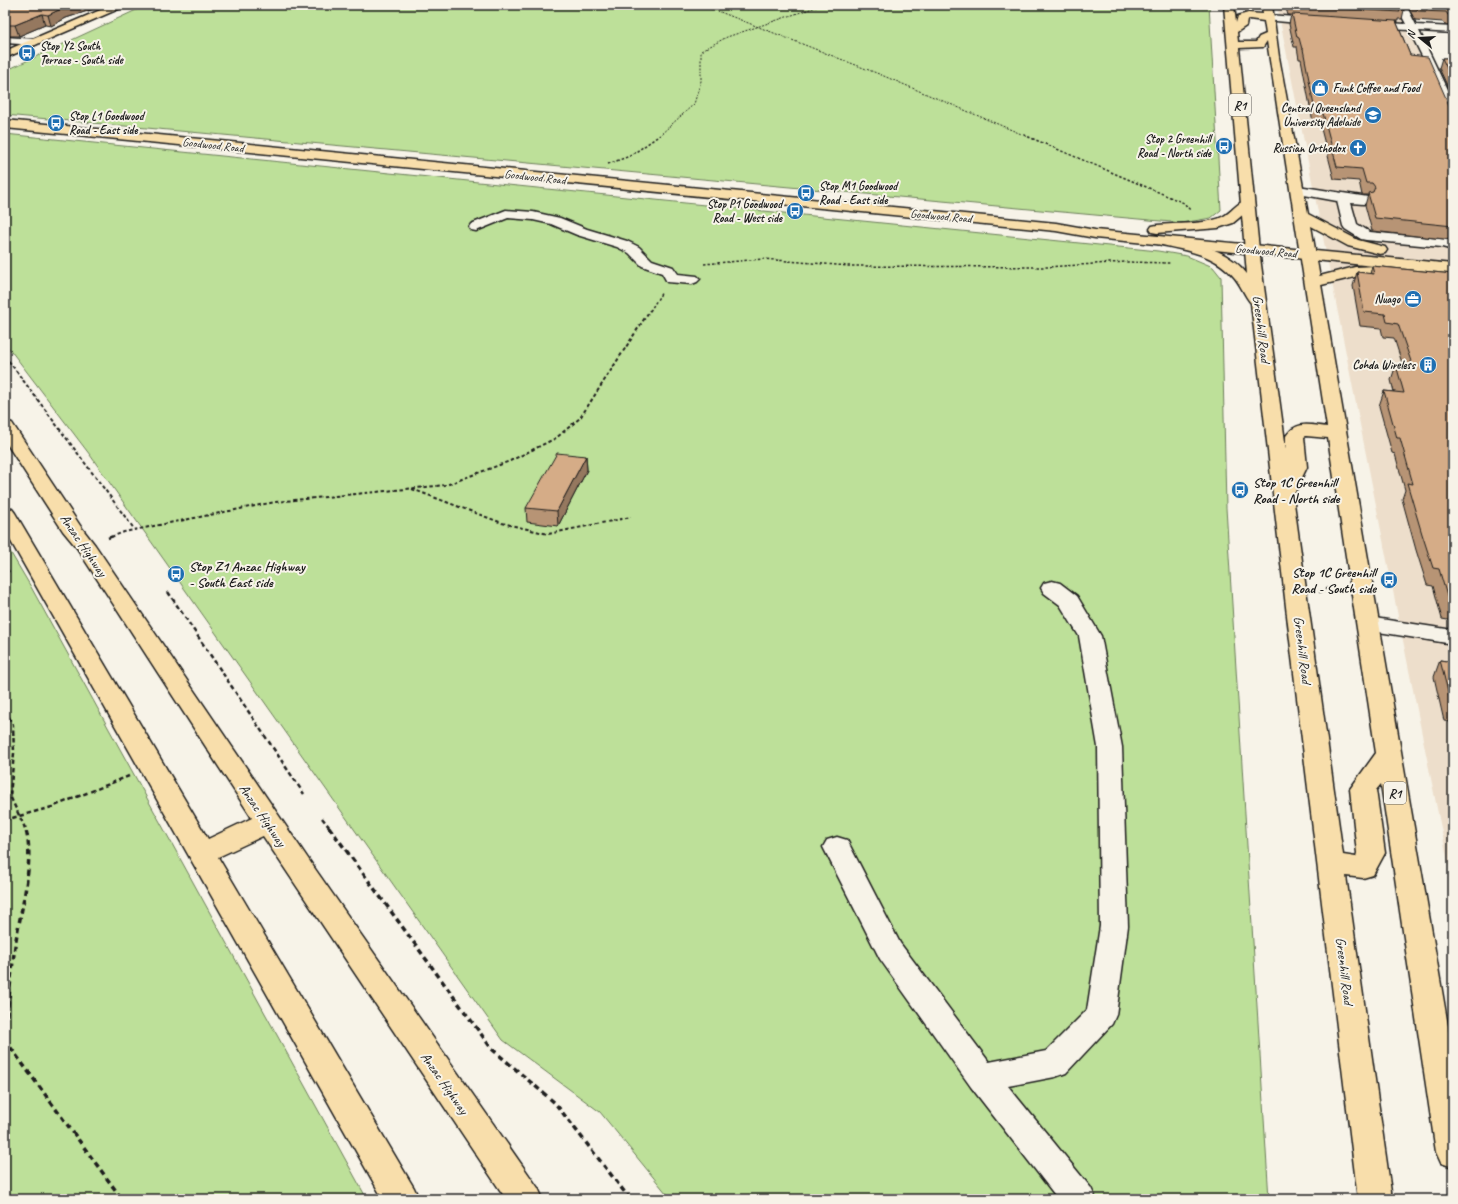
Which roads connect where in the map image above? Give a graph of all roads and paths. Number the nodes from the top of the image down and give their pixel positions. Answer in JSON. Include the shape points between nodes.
{"nodes":[{"id":1,"x":120,"y":5,"type":"edge"},
{"id":2,"x":697,"y":5,"type":"edge"},
{"id":3,"x":729,"y":5,"type":"edge"},
{"id":4,"x":822,"y":5,"type":"edge"},
{"id":5,"x":1229,"y":5,"type":"edge"},
{"id":6,"x":1267,"y":5,"type":"edge"},
{"id":7,"x":1402,"y":5,"type":"edge"},
{"id":8,"x":714,"y":10,"type":"junction"},
{"id":9,"x":1270,"y":18,"type":"junction"},
{"id":10,"x":1327,"y":22,"type":"edge"},
{"id":11,"x":1358,"y":24,"type":"edge"},
{"id":12,"x":756,"y":27,"type":"junction"},
{"id":13,"x":1412,"y":28,"type":"junction"},
{"id":14,"x":1453,"y":30,"type":"edge"},
{"id":15,"x":1232,"y":31,"type":"junction"},
{"id":16,"x":1271,"y":35,"type":"junction"},
{"id":17,"x":5,"y":40,"type":"edge"},
{"id":18,"x":35,"y":42,"type":"junction"},
{"id":19,"x":1233,"y":45,"type":"junction"},
{"id":20,"x":5,"y":56,"type":"edge"},
{"id":21,"x":1430,"y":62,"type":"junction"},
{"id":22,"x":1445,"y":64,"type":"edge"},
{"id":23,"x":1453,"y":115,"type":"edge"},
{"id":24,"x":8,"y":125,"type":"edge"},
{"id":25,"x":608,"y":164,"type":"dead end"},
{"id":26,"x":1298,"y":190,"type":"junction"},
{"id":27,"x":1343,"y":198,"type":"junction"},
{"id":28,"x":1363,"y":200,"type":"dead end"},
{"id":29,"x":1247,"y":204,"type":"junction"},
{"id":30,"x":1192,"y":211,"type":"dead end"},
{"id":31,"x":1302,"y":216,"type":"junction"},
{"id":32,"x":476,"y":226,"type":"dead end"},
{"id":33,"x":1056,"y":227,"type":"junction"},
{"id":34,"x":1136,"y":229,"type":"junction"},
{"id":35,"x":1163,"y":241,"type":"junction"},
{"id":36,"x":1252,"y":244,"type":"junction"},
{"id":37,"x":1453,"y":246,"type":"edge"},
{"id":38,"x":1308,"y":250,"type":"junction"},
{"id":39,"x":1380,"y":250,"type":"junction"},
{"id":40,"x":1176,"y":263,"type":"dead end"},
{"id":41,"x":1449,"y":265,"type":"edge"},
{"id":42,"x":668,"y":270,"type":"junction"},
{"id":43,"x":692,"y":279,"type":"dead end"},
{"id":44,"x":1313,"y":282,"type":"junction"},
{"id":45,"x":1259,"y":304,"type":"junction"},
{"id":46,"x":5,"y":356,"type":"edge"},
{"id":47,"x":5,"y":427,"type":"edge"},
{"id":48,"x":1337,"y":433,"type":"junction"},
{"id":49,"x":411,"y":489,"type":"junction"},
{"id":50,"x":1284,"y":494,"type":"junction"},
{"id":51,"x":5,"y":513,"type":"edge"},
{"id":52,"x":631,"y":517,"type":"dead end"},
{"id":53,"x":135,"y":531,"type":"junction"},
{"id":54,"x":120,"y":534,"type":"dead end"},
{"id":55,"x":9,"y":571,"type":"dead end"},
{"id":56,"x":5,"y":572,"type":"edge"},
{"id":57,"x":1052,"y":588,"type":"dead end"},
{"id":58,"x":168,"y":592,"type":"dead end"},
{"id":59,"x":1368,"y":624,"type":"junction"},
{"id":60,"x":1453,"y":637,"type":"edge"},
{"id":61,"x":5,"y":710,"type":"edge"},
{"id":62,"x":1389,"y":754,"type":"junction"},
{"id":63,"x":152,"y":766,"type":"junction"},
{"id":64,"x":304,"y":794,"type":"dead end"},
{"id":65,"x":21,"y":817,"type":"junction"},
{"id":66,"x":322,"y":818,"type":"dead end"},
{"id":67,"x":5,"y":820,"type":"edge"},
{"id":68,"x":268,"y":822,"type":"junction"},
{"id":69,"x":836,"y":847,"type":"dead end"},
{"id":70,"x":202,"y":853,"type":"junction"},
{"id":71,"x":1331,"y":864,"type":"junction"},
{"id":72,"x":5,"y":1035,"type":"edge"},
{"id":73,"x":5,"y":1040,"type":"edge"},
{"id":74,"x":982,"y":1077,"type":"junction"},
{"id":75,"x":1453,"y":1152,"type":"edge"},
{"id":76,"x":122,"y":1199,"type":"edge"},
{"id":77,"x":402,"y":1199,"type":"edge"},
{"id":78,"x":526,"y":1199,"type":"edge"},
{"id":79,"x":630,"y":1199,"type":"edge"},
{"id":80,"x":1079,"y":1199,"type":"edge"},
{"id":81,"x":1375,"y":1199,"type":"edge"}],
"edges":[{"from":1,"to":18,"type":"main road"},
{"from":2,"to":8,"type":"path"},
{"from":3,"to":8,"type":"path"},
{"from":4,"to":12,"type":"path"},
{"from":5,"to":15,"type":"main road","name":"Greenhill Road","number":"R1"},
{"from":6,"to":9,"type":"main road","number":"R1"},
{"from":7,"to":13,"type":"street"},
{"from":8,"to":12,"type":"path"},
{"from":9,"to":10,"type":"street"},
{"from":9,"to":15,"type":"main road","via":[[1242,18],[1242,24]]},
{"from":9,"to":16,"type":"main road","number":"R1"},
{"from":11,"to":13,"type":"street"},
{"from":12,"to":25,"type":"path","via":[[727,37],[701,51],[701,81],[694,104],[662,134],[630,156]]},
{"from":12,"to":30,"type":"path","via":[[879,74],[1184,203]]},
{"from":13,"to":14,"type":"street"},
{"from":13,"to":21,"type":"street"},
{"from":15,"to":19,"type":"main road","name":"Greenhill Road","number":"R1"},
{"from":16,"to":19,"type":"main road","via":[[1263,39],[1259,45]]},
{"from":16,"to":26,"type":"main road","number":"R1"},
{"from":17,"to":18,"type":"street"},
{"from":18,"to":20,"type":"main road"},
{"from":19,"to":29,"type":"main road","name":"Greenhill Road","number":"R1"},
{"from":21,"to":22,"type":"street"},
{"from":21,"to":23,"type":"street"},
{"from":24,"to":33,"type":"main road","name":"Goodwood Road"},
{"from":26,"to":27,"type":"street"},
{"from":26,"to":31,"type":"main road","number":"R1"},
{"from":27,"to":28,"type":"street"},
{"from":27,"to":37,"type":"street","via":[[1350,226],[1366,236]]},
{"from":29,"to":34,"type":"main road","via":[[1228,220],[1213,225]]},
{"from":29,"to":36,"type":"main road","name":"Greenhill Road","number":"R1"},
{"from":31,"to":38,"type":"main road","number":"R1"},
{"from":31,"to":39,"type":"main road","via":[[1353,243]]},
{"from":32,"to":42,"type":"street","via":[[506,214],[555,221],[622,244],[634,250],[647,263]]},
{"from":33,"to":34,"type":"main road","name":"Goodwood Road"},
{"from":33,"to":35,"type":"main road","name":"Goodwood Road"},
{"from":34,"to":36,"type":"main road","name":"Goodwood Road"},
{"from":35,"to":36,"type":"main road","name":"Goodwood Road"},
{"from":35,"to":45,"type":"main road","via":[[1220,257],[1234,267]]},
{"from":36,"to":38,"type":"main road","name":"Goodwood Road"},
{"from":36,"to":45,"type":"main road","name":"Greenhill Road","number":"R1"},
{"from":38,"to":39,"type":"main road","name":"Goodwood Road"},
{"from":38,"to":41,"type":"main road","name":"Goodwood Road"},
{"from":38,"to":44,"type":"main road","number":"R1"},
{"from":39,"to":41,"type":"main road","name":"Goodwood Road"},
{"from":40,"to":42,"type":"path","via":[[1126,262],[1047,267],[849,266],[758,259],[682,266]]},
{"from":41,"to":44,"type":"main road","via":[[1411,272],[1355,272]]},
{"from":42,"to":43,"type":"street","via":[[672,279]]},
{"from":42,"to":49,"type":"path","via":[[662,276],[666,286],[572,428],[542,447],[470,478],[446,485]]},
{"from":44,"to":48,"type":"main road","number":"R1"},
{"from":45,"to":50,"type":"main road","name":"Greenhill Road","number":"R1"},
{"from":46,"to":53,"type":"path"},
{"from":47,"to":68,"type":"main road","name":"Anzac Highway"},
{"from":48,"to":50,"type":"main road","via":[[1301,430],[1294,436],[1297,467]]},
{"from":48,"to":59,"type":"main road","number":"R1"},
{"from":49,"to":52,"type":"path","via":[[502,523],[548,534]]},
{"from":49,"to":53,"type":"path","via":[[274,502]]},
{"from":50,"to":71,"type":"main road","name":"Greenhill Road","number":"R1"},
{"from":51,"to":63,"type":"main road"},
{"from":53,"to":54,"type":"path"},
{"from":55,"to":56,"type":"path"},
{"from":57,"to":74,"type":"street","via":[[1069,601],[1090,636],[1110,747],[1114,926],[1102,1015],[1056,1063]]},
{"from":58,"to":64,"type":"path"},
{"from":59,"to":60,"type":"street"},
{"from":59,"to":62,"type":"main road","number":"R1"},
{"from":61,"to":65,"type":"path","via":[[13,725],[14,753],[10,796]]},
{"from":62,"to":71,"type":"main road","via":[[1363,790],[1372,853],[1363,868]]},
{"from":62,"to":75,"type":"main road","number":"R1"},
{"from":63,"to":65,"type":"path","via":[[72,800]]},
{"from":63,"to":70,"type":"main road"},
{"from":65,"to":67,"type":"path"},
{"from":65,"to":72,"type":"path","via":[[28,836],[28,859]]},
{"from":66,"to":79,"type":"path","via":[[492,1049],[555,1103]]},
{"from":68,"to":70,"type":"main road"},
{"from":68,"to":78,"type":"main road","name":"Anzac Highway"},
{"from":69,"to":74,"type":"street","via":[[890,951]]},
{"from":70,"to":77,"type":"main road"},
{"from":71,"to":81,"type":"main road","name":"Greenhill Road","number":"R1"},
{"from":73,"to":76,"type":"path"},
{"from":74,"to":80,"type":"street"}]}
